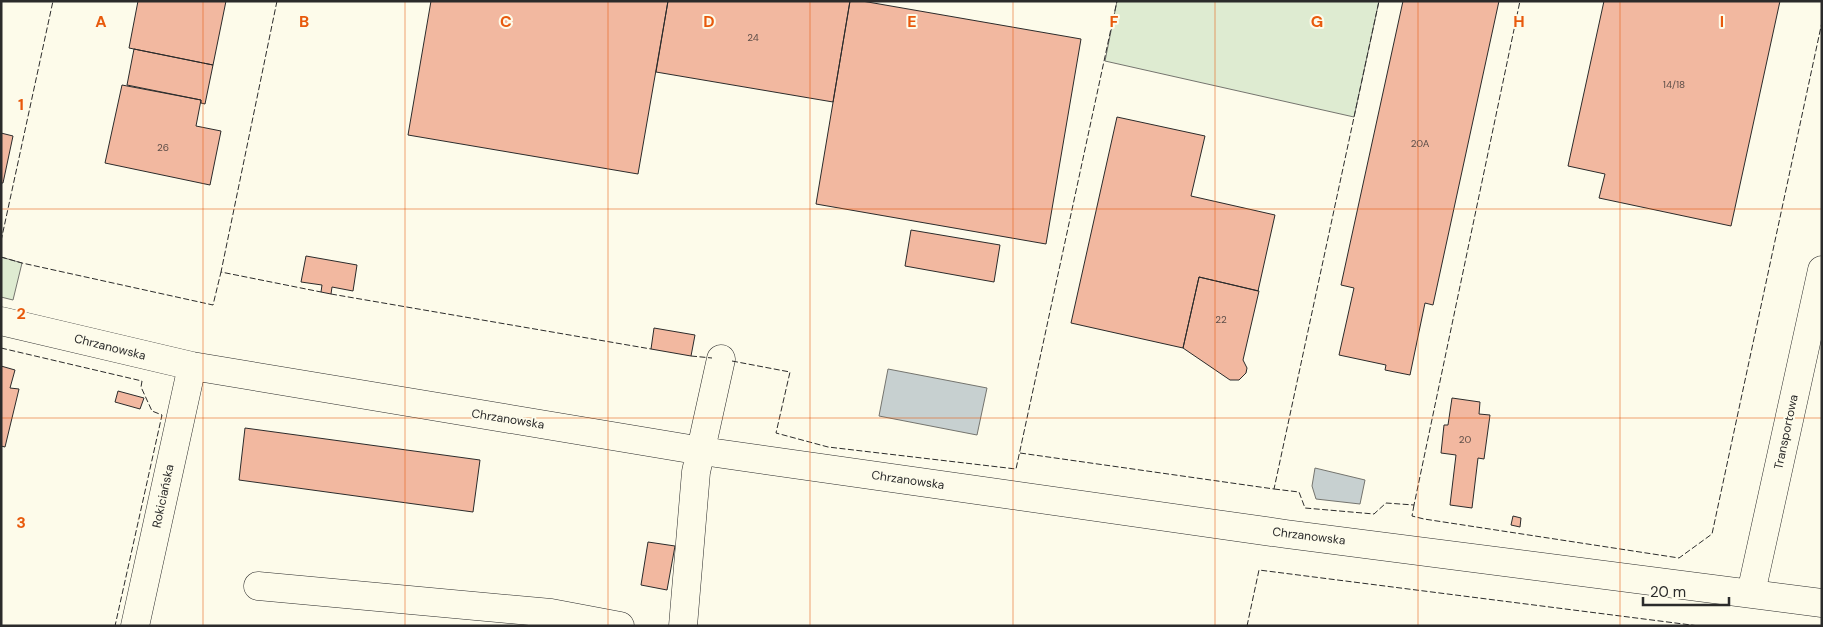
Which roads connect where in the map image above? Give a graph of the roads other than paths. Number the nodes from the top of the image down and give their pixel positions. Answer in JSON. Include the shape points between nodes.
{"nodes":[{"id":1,"x":1822,"y":270,"type":"edge"},
{"id":2,"x":1,"y":321,"type":"edge"},
{"id":3,"x":721,"y":359,"type":"dead end"},
{"id":4,"x":192,"y":366,"type":"junction"},
{"id":5,"x":702,"y":451,"type":"junction"},
{"id":6,"x":258,"y":586,"type":"dead end"},
{"id":7,"x":1751,"y":593,"type":"junction"},
{"id":8,"x":1822,"y":603,"type":"edge"},
{"id":9,"x":135,"y":626,"type":"edge"},
{"id":10,"x":620,"y":626,"type":"edge"},
{"id":11,"x":683,"y":626,"type":"edge"}],
"edges":[{"from":1,"to":7,"type":"street","name":"Transportowa"},
{"from":2,"to":4,"type":"street","name":"Chrzanowska"},
{"from":3,"to":5,"type":"street"},
{"from":4,"to":5,"type":"street","name":"Chrzanowska"},
{"from":4,"to":9,"type":"street","name":"Rokiciańska"},
{"from":5,"to":7,"type":"street","name":"Chrzanowska","via":[[1286,534]]},
{"from":5,"to":11,"type":"street","via":[[694,489]]},
{"from":6,"to":10,"type":"street","via":[[551,613]]},
{"from":7,"to":8,"type":"street","name":"Chrzanowska"}]}
